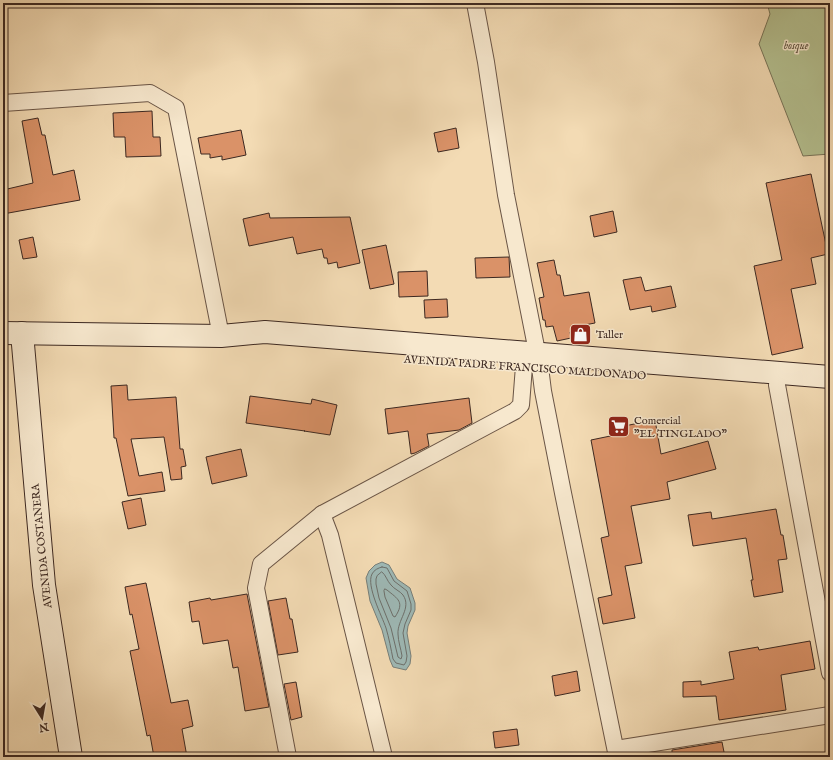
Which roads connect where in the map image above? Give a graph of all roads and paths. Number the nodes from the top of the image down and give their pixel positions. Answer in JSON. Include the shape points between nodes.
{"nodes":[{"id":1,"x":475,"y":3,"type":"edge"},
{"id":2,"x":3,"y":103,"type":"edge"},
{"id":3,"x":12,"y":333,"type":"edge"},
{"id":4,"x":221,"y":336,"type":"junction"},
{"id":5,"x":534,"y":363,"type":"junction"},
{"id":6,"x":830,"y":377,"type":"edge"},
{"id":7,"x":776,"y":385,"type":"junction"},
{"id":8,"x":830,"y":389,"type":"edge"},
{"id":9,"x":322,"y":514,"type":"junction"},
{"id":10,"x":830,"y":674,"type":"edge"},
{"id":11,"x":830,"y":715,"type":"edge"},
{"id":12,"x":616,"y":753,"type":"edge"},
{"id":13,"x":71,"y":757,"type":"edge"},
{"id":14,"x":288,"y":757,"type":"edge"},
{"id":15,"x":384,"y":757,"type":"edge"}],
"edges":[{"from":1,"to":5,"type":"street"},
{"from":2,"to":4,"type":"street","via":[[150,93],[176,108]]},
{"from":3,"to":4,"type":"main road","name":"AVENIDA PADRE FRANCISCO MALDONADO"},
{"from":3,"to":13,"type":"main road","name":"AVENIDA COSTANERA","via":[[44,585]]},
{"from":4,"to":5,"type":"main road","name":"AVENIDA PADRE FRANCISCO MALDONADO","via":[[264,348]]},
{"from":5,"to":6,"type":"main road","name":"AVENIDA PADRE FRANCISCO MALDONADO"},
{"from":5,"to":7,"type":"main road","name":"AVENIDA PADRE FRANCISCO MALDONADO"},
{"from":5,"to":9,"type":"street","via":[[521,405],[515,412]]},
{"from":5,"to":12,"type":"street","via":[[543,391]]},
{"from":7,"to":8,"type":"main road","name":"AVENIDA PADRE FRANCISCO MALDONADO"},
{"from":7,"to":10,"type":"street"},
{"from":9,"to":14,"type":"street","via":[[261,564],[256,588]]},
{"from":9,"to":15,"type":"street","via":[[330,535]]},
{"from":11,"to":12,"type":"street"}]}
